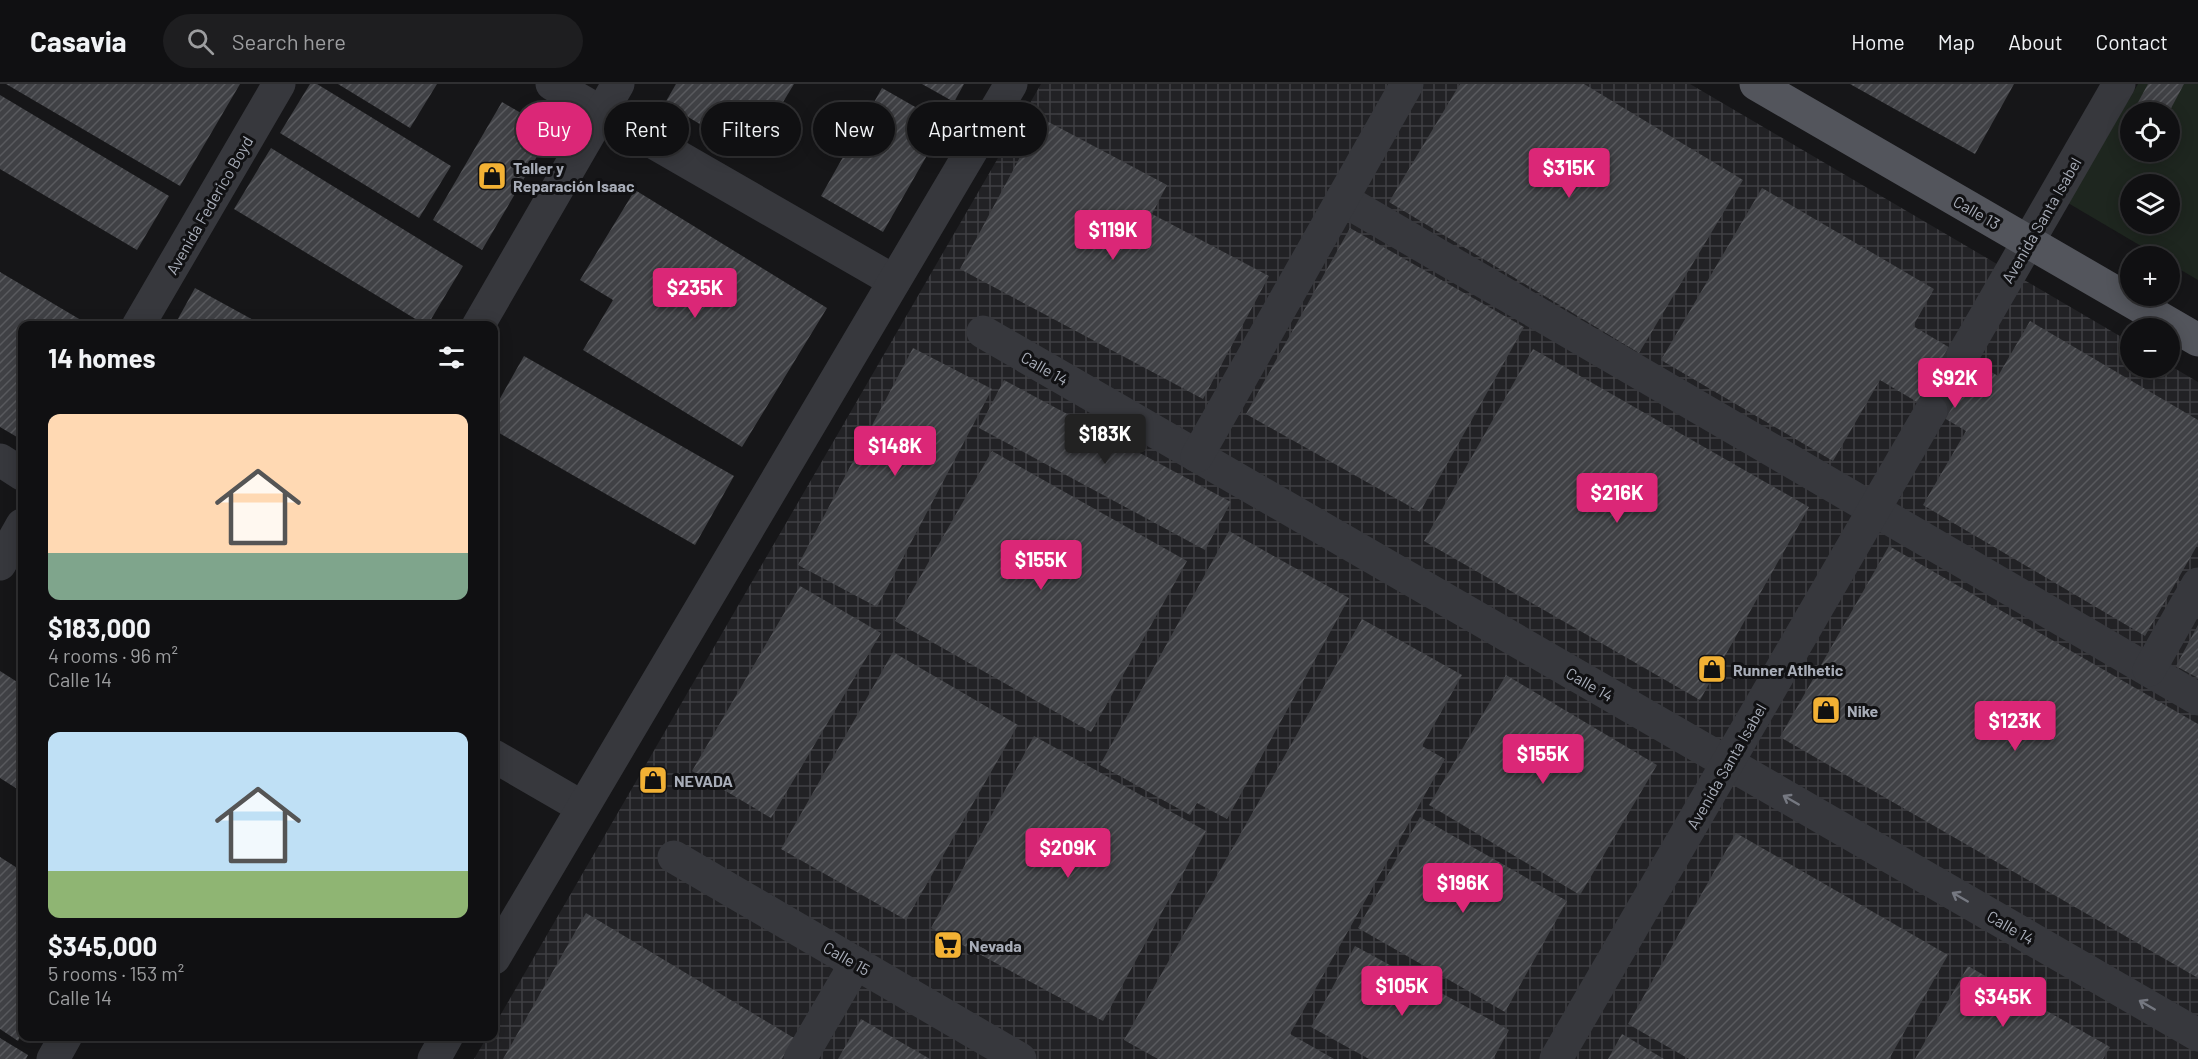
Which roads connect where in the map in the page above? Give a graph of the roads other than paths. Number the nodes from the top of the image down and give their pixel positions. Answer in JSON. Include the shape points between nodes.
{"nodes":[{"id":1,"x":279,"y":84,"type":"edge"},
{"id":2,"x":552,"y":84,"type":"edge"},
{"id":3,"x":618,"y":84,"type":"edge"},
{"id":4,"x":1011,"y":84,"type":"edge"},
{"id":5,"x":1407,"y":84,"type":"edge"},
{"id":6,"x":1756,"y":84,"type":"edge"},
{"id":7,"x":2119,"y":84,"type":"edge"},
{"id":8,"x":601,"y":112,"type":"junction"},
{"id":9,"x":1342,"y":199,"type":"junction"},
{"id":10,"x":2028,"y":242,"type":"junction"},
{"id":11,"x":894,"y":281,"type":"junction"},
{"id":12,"x":141,"y":321,"type":"edge"},
{"id":13,"x":481,"y":321,"type":"edge"},
{"id":14,"x":983,"y":332,"type":"dead end"},
{"id":15,"x":2198,"y":340,"type":"edge"},
{"id":16,"x":1963,"y":356,"type":"tunnel mouth"},
{"id":17,"x":1931,"y":411,"type":"tunnel mouth"},
{"id":18,"x":1197,"y":456,"type":"junction"},
{"id":19,"x":0,"y":460,"type":"edge"},
{"id":20,"x":18,"y":471,"type":"edge"},
{"id":21,"x":1874,"y":511,"type":"junction"},
{"id":22,"x":18,"y":532,"type":"edge"},
{"id":23,"x":0,"y":564,"type":"edge"},
{"id":24,"x":2198,"y":584,"type":"edge"},
{"id":25,"x":2149,"y":670,"type":"junction"},
{"id":26,"x":2198,"y":699,"type":"edge"},
{"id":27,"x":498,"y":758,"type":"edge"},
{"id":28,"x":1727,"y":763,"type":"junction"},
{"id":29,"x":582,"y":807,"type":"junction"},
{"id":30,"x":674,"y":857,"type":"dead end"},
{"id":31,"x":498,"y":951,"type":"edge"},
{"id":32,"x":856,"y":963,"type":"junction"},
{"id":33,"x":2198,"y":1035,"type":"edge"},
{"id":34,"x":63,"y":1041,"type":"edge"},
{"id":35,"x":444,"y":1041,"type":"edge"},
{"id":36,"x":53,"y":1059,"type":"edge"},
{"id":37,"x":434,"y":1059,"type":"edge"},
{"id":38,"x":800,"y":1059,"type":"edge"},
{"id":39,"x":1020,"y":1059,"type":"edge"},
{"id":40,"x":1556,"y":1059,"type":"edge"}],
"edges":[{"from":1,"to":12,"type":"street","name":"Avenida Federico Boyd"},
{"from":2,"to":8,"type":"street"},
{"from":3,"to":8,"type":"street"},
{"from":4,"to":11,"type":"street"},
{"from":5,"to":9,"type":"street"},
{"from":6,"to":10,"type":"main road","name":"Calle 13"},
{"from":7,"to":10,"type":"street","name":"Avenida Santa Isabel"},
{"from":8,"to":11,"type":"street"},
{"from":8,"to":13,"type":"street"},
{"from":9,"to":18,"type":"street"},
{"from":9,"to":21,"type":"street"},
{"from":10,"to":15,"type":"main road","name":"Calle 13"},
{"from":10,"to":16,"type":"street","name":"Avenida Santa Isabel"},
{"from":11,"to":29,"type":"street"},
{"from":14,"to":18,"type":"street","name":"Calle 14"},
{"from":17,"to":21,"type":"street","name":"Avenida Santa Isabel"},
{"from":18,"to":28,"type":"street","name":"Calle 14"},
{"from":19,"to":20,"type":"street"},
{"from":21,"to":25,"type":"street"},
{"from":21,"to":28,"type":"street","name":"Avenida Santa Isabel"},
{"from":22,"to":23,"type":"street"},
{"from":24,"to":25,"type":"street"},
{"from":25,"to":26,"type":"street"},
{"from":27,"to":29,"type":"street"},
{"from":33,"to":28,"type":"street","name":"Calle 14","one_way":true},
{"from":28,"to":40,"type":"street","name":"Avenida Santa Isabel"},
{"from":29,"to":31,"type":"street"},
{"from":30,"to":32,"type":"street","name":"Calle 15"},
{"from":32,"to":38,"type":"street"},
{"from":32,"to":39,"type":"street","name":"Calle 15"},
{"from":34,"to":36,"type":"street"},
{"from":35,"to":37,"type":"street"}]}
